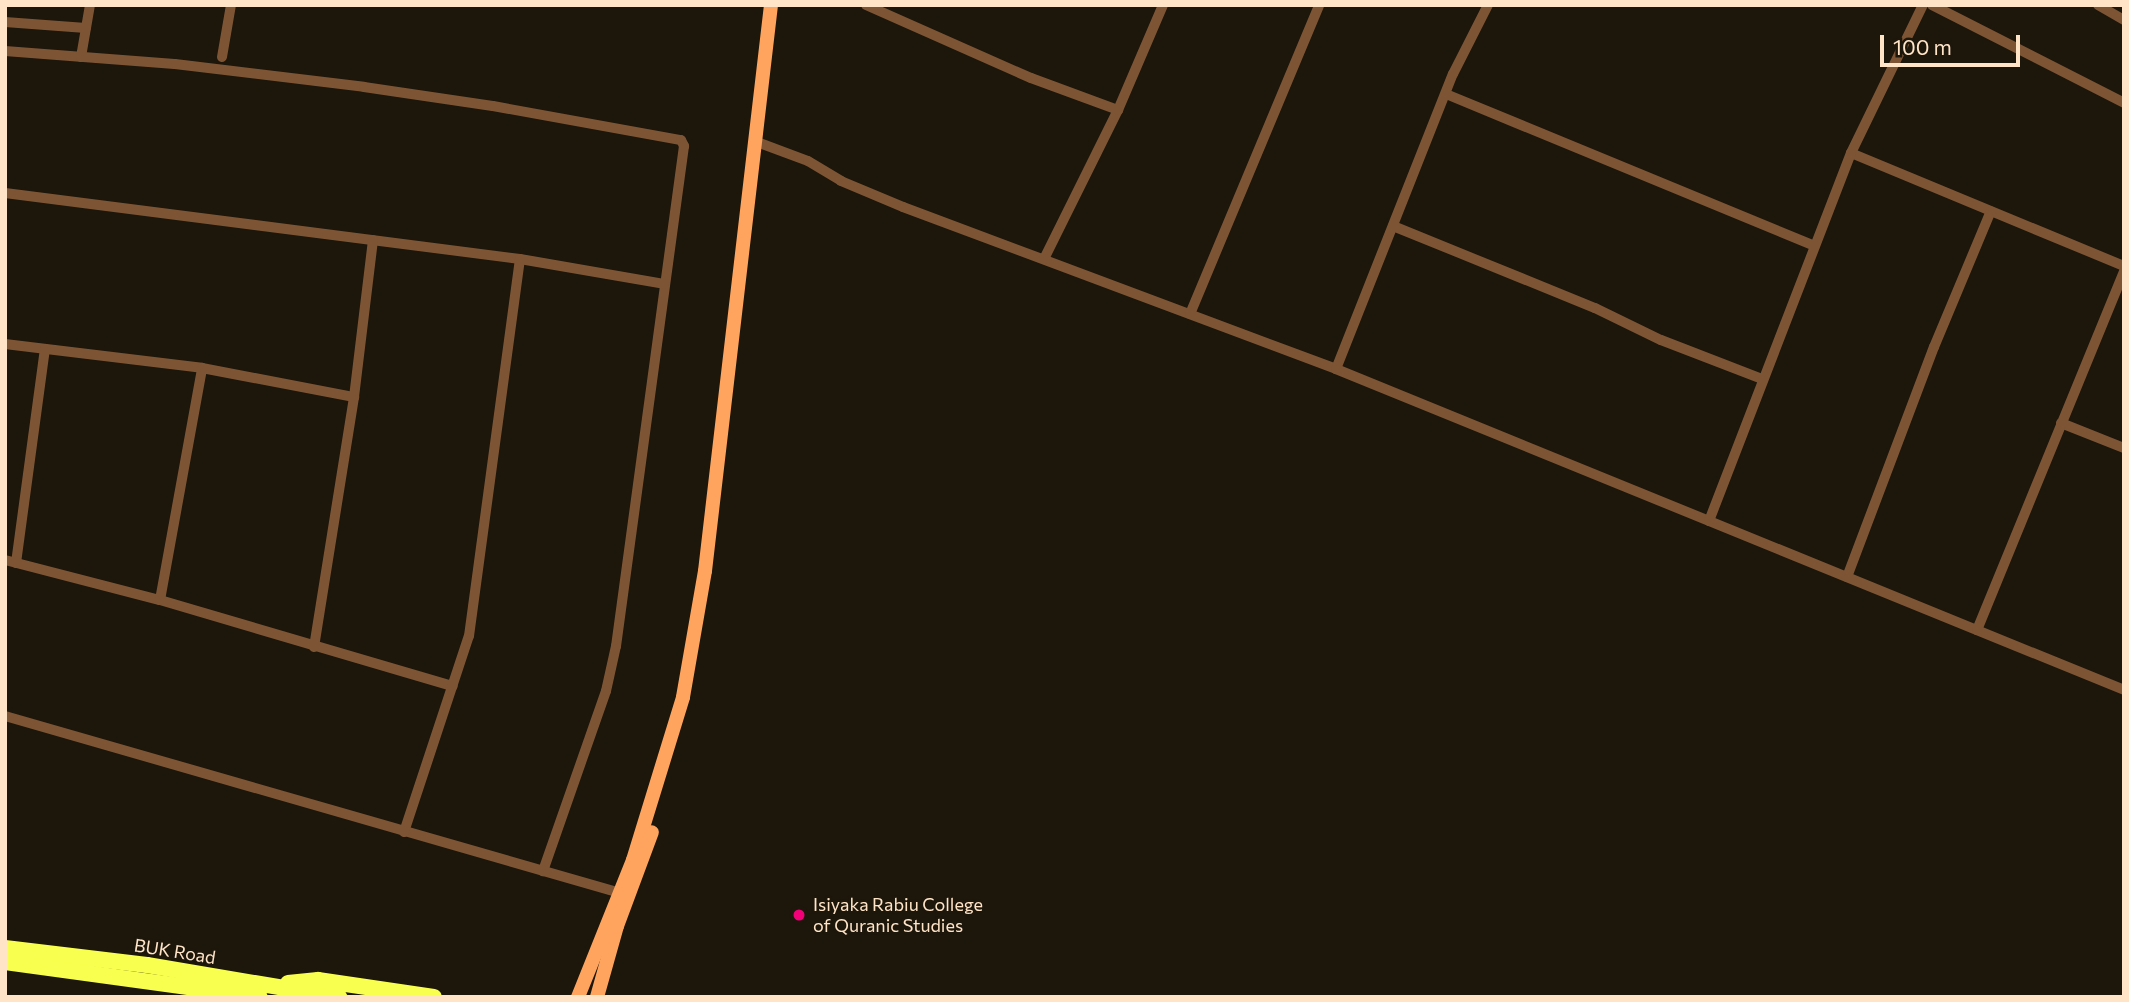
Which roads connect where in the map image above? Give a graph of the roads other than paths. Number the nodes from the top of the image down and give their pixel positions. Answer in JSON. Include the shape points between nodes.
{"nodes":[{"id":1,"x":90,"y":5,"type":"edge"},
{"id":2,"x":231,"y":5,"type":"edge"},
{"id":3,"x":771,"y":5,"type":"edge"},
{"id":4,"x":780,"y":5,"type":"edge"},
{"id":5,"x":866,"y":5,"type":"edge"},
{"id":6,"x":1163,"y":5,"type":"edge"},
{"id":7,"x":1320,"y":5,"type":"edge"},
{"id":8,"x":1488,"y":5,"type":"edge"},
{"id":9,"x":1923,"y":5,"type":"edge"},
{"id":10,"x":1932,"y":5,"type":"edge"},
{"id":11,"x":2098,"y":5,"type":"edge"},
{"id":12,"x":1957,"y":10,"type":"edge"},
{"id":13,"x":2124,"y":20,"type":"edge"},
{"id":14,"x":5,"y":22,"type":"edge"},
{"id":15,"x":86,"y":28,"type":"junction"},
{"id":16,"x":5,"y":51,"type":"edge"},
{"id":17,"x":81,"y":57,"type":"junction"},
{"id":18,"x":222,"y":57,"type":"dead end"},
{"id":19,"x":1446,"y":94,"type":"junction"},
{"id":20,"x":2124,"y":103,"type":"edge"},
{"id":21,"x":1118,"y":110,"type":"junction"},
{"id":22,"x":762,"y":143,"type":"junction"},
{"id":23,"x":1851,"y":153,"type":"junction"},
{"id":24,"x":5,"y":193,"type":"edge"},
{"id":25,"x":1991,"y":211,"type":"junction"},
{"id":26,"x":1393,"y":226,"type":"junction"},
{"id":27,"x":373,"y":240,"type":"junction"},
{"id":28,"x":1814,"y":246,"type":"junction"},
{"id":29,"x":520,"y":259,"type":"junction"},
{"id":30,"x":1044,"y":259,"type":"junction"},
{"id":31,"x":2124,"y":269,"type":"edge"},
{"id":32,"x":664,"y":284,"type":"junction"},
{"id":33,"x":2118,"y":299,"type":"edge"},
{"id":34,"x":1190,"y":314,"type":"junction"},
{"id":35,"x":5,"y":344,"type":"edge"},
{"id":36,"x":45,"y":349,"type":"junction"},
{"id":37,"x":202,"y":368,"type":"junction"},
{"id":38,"x":1336,"y":369,"type":"junction"},
{"id":39,"x":1762,"y":379,"type":"junction"},
{"id":40,"x":354,"y":397,"type":"junction"},
{"id":41,"x":2061,"y":423,"type":"junction"},
{"id":42,"x":2124,"y":448,"type":"edge"},
{"id":43,"x":1709,"y":521,"type":"junction"},
{"id":44,"x":11,"y":562,"type":"edge"},
{"id":45,"x":1847,"y":577,"type":"junction"},
{"id":46,"x":160,"y":600,"type":"junction"},
{"id":47,"x":1977,"y":630,"type":"junction"},
{"id":48,"x":314,"y":647,"type":"junction"},
{"id":49,"x":453,"y":686,"type":"junction"},
{"id":50,"x":2124,"y":690,"type":"edge"},
{"id":51,"x":5,"y":716,"type":"edge"},
{"id":52,"x":404,"y":832,"type":"junction"},
{"id":53,"x":543,"y":871,"type":"junction"},
{"id":54,"x":625,"y":894,"type":"junction"},
{"id":55,"x":5,"y":948,"type":"edge"},
{"id":56,"x":5,"y":962,"type":"edge"},
{"id":57,"x":274,"y":985,"type":"junction"},
{"id":58,"x":184,"y":992,"type":"edge"},
{"id":59,"x":260,"y":997,"type":"edge"},
{"id":60,"x":339,"y":997,"type":"edge"},
{"id":61,"x":434,"y":997,"type":"edge"},
{"id":62,"x":578,"y":997,"type":"edge"},
{"id":63,"x":597,"y":997,"type":"edge"}],
"edges":[{"from":1,"to":15,"type":"street"},
{"from":2,"to":18,"type":"street"},
{"from":3,"to":22,"type":"main road"},
{"from":4,"to":22,"type":"main road"},
{"from":5,"to":21,"type":"street","via":[[1031,78]]},
{"from":6,"to":21,"type":"street"},
{"from":7,"to":34,"type":"street"},
{"from":8,"to":19,"type":"street"},
{"from":9,"to":23,"type":"street"},
{"from":10,"to":12,"type":"street"},
{"from":11,"to":13,"type":"street"},
{"from":12,"to":20,"type":"street"},
{"from":14,"to":15,"type":"street"},
{"from":15,"to":17,"type":"street"},
{"from":16,"to":17,"type":"street"},
{"from":17,"to":32,"type":"street","via":[[363,87],[681,140],[684,146]]},
{"from":19,"to":26,"type":"street"},
{"from":19,"to":28,"type":"street"},
{"from":21,"to":30,"type":"street"},
{"from":22,"to":30,"type":"street","via":[[808,161],[841,181]]},
{"from":22,"to":54,"type":"main road","via":[[714,573],[692,699],[669,782]]},
{"from":23,"to":25,"type":"street"},
{"from":23,"to":28,"type":"street"},
{"from":24,"to":27,"type":"street"},
{"from":25,"to":31,"type":"street"},
{"from":25,"to":45,"type":"street"},
{"from":26,"to":38,"type":"street"},
{"from":26,"to":39,"type":"street"},
{"from":27,"to":29,"type":"street"},
{"from":27,"to":40,"type":"street"},
{"from":28,"to":39,"type":"street"},
{"from":29,"to":32,"type":"street"},
{"from":29,"to":49,"type":"street","via":[[469,636]]},
{"from":30,"to":34,"type":"street"},
{"from":31,"to":33,"type":"street"},
{"from":32,"to":53,"type":"street","via":[[616,646],[606,691]]},
{"from":33,"to":41,"type":"street"},
{"from":34,"to":38,"type":"street"},
{"from":35,"to":36,"type":"street"},
{"from":36,"to":37,"type":"street"},
{"from":36,"to":44,"type":"street"},
{"from":37,"to":40,"type":"street"},
{"from":37,"to":46,"type":"street"},
{"from":38,"to":43,"type":"street"},
{"from":39,"to":43,"type":"street"},
{"from":40,"to":48,"type":"street"},
{"from":41,"to":42,"type":"street"},
{"from":41,"to":47,"type":"street"},
{"from":43,"to":45,"type":"street"},
{"from":44,"to":46,"type":"street"},
{"from":45,"to":47,"type":"street"},
{"from":46,"to":48,"type":"street"},
{"from":47,"to":50,"type":"street"},
{"from":48,"to":49,"type":"street"},
{"from":49,"to":52,"type":"street"},
{"from":51,"to":52,"type":"street"},
{"from":52,"to":53,"type":"street"},
{"from":53,"to":54,"type":"street"},
{"from":54,"to":62,"type":"main road"},
{"from":54,"to":63,"type":"main road"},
{"from":55,"to":57,"type":"main road","name":"BUK Road"},
{"from":56,"to":58,"type":"main road","name":"BUK Road"},
{"from":57,"to":60,"type":"main road","name":"BUK Road"},
{"from":57,"to":61,"type":"main road","via":[[318,980]]},
{"from":58,"to":59,"type":"main road","name":"BUK Road"}]}
